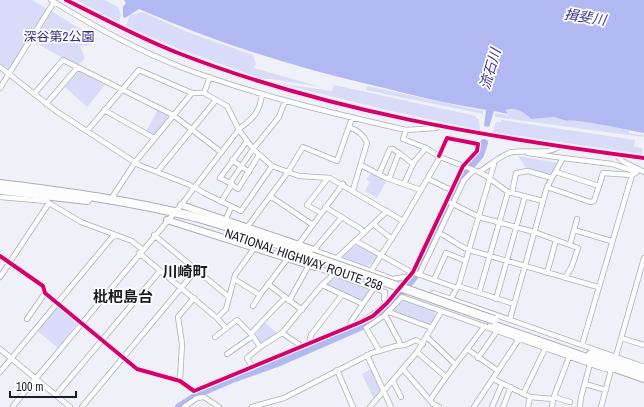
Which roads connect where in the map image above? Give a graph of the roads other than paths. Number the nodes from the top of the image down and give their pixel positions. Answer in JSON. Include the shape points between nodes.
{"nodes":[{"id":1,"x":66,"y":0,"type":"edge"},
{"id":2,"x":52,"y":1,"type":"edge"},
{"id":3,"x":0,"y":67,"type":"edge"},
{"id":4,"x":77,"y":68,"type":"junction"},
{"id":5,"x":10,"y":73,"type":"junction"},
{"id":6,"x":210,"y":77,"type":"junction"},
{"id":7,"x":0,"y":88,"type":"edge"},
{"id":8,"x":121,"y":90,"type":"junction"},
{"id":9,"x":192,"y":93,"type":"junction"},
{"id":10,"x":204,"y":93,"type":"junction"},
{"id":11,"x":34,"y":94,"type":"junction"},
{"id":12,"x":262,"y":94,"type":"junction"},
{"id":13,"x":216,"y":100,"type":"junction"},
{"id":14,"x":285,"y":101,"type":"junction"},
{"id":15,"x":46,"y":104,"type":"junction"},
{"id":16,"x":104,"y":110,"type":"junction"},
{"id":17,"x":173,"y":116,"type":"junction"},
{"id":18,"x":352,"y":118,"type":"junction"},
{"id":19,"x":439,"y":126,"type":"junction"},
{"id":20,"x":349,"y":127,"type":"junction"},
{"id":21,"x":192,"y":130,"type":"junction"},
{"id":22,"x":239,"y":130,"type":"junction"},
{"id":23,"x":406,"y":130,"type":"junction"},
{"id":24,"x":87,"y":131,"type":"junction"},
{"id":25,"x":154,"y":138,"type":"junction"},
{"id":26,"x":247,"y":141,"type":"junction"},
{"id":27,"x":559,"y":146,"type":"junction"},
{"id":28,"x":426,"y":148,"type":"junction"},
{"id":29,"x":253,"y":149,"type":"junction"},
{"id":30,"x":517,"y":151,"type":"junction"},
{"id":31,"x":221,"y":152,"type":"junction"},
{"id":32,"x":399,"y":153,"type":"junction"},
{"id":33,"x":616,"y":154,"type":"junction"},
{"id":34,"x":259,"y":155,"type":"junction"},
{"id":35,"x":440,"y":156,"type":"junction"},
{"id":36,"x":563,"y":158,"type":"junction"},
{"id":37,"x":644,"y":158,"type":"edge"},
{"id":38,"x":232,"y":160,"type":"junction"},
{"id":39,"x":136,"y":161,"type":"junction"},
{"id":40,"x":413,"y":164,"type":"junction"},
{"id":41,"x":494,"y":164,"type":"junction"},
{"id":42,"x":361,"y":165,"type":"junction"},
{"id":43,"x":241,"y":166,"type":"junction"},
{"id":44,"x":272,"y":166,"type":"junction"},
{"id":45,"x":464,"y":166,"type":"junction"},
{"id":46,"x":472,"y":169,"type":"junction"},
{"id":47,"x":157,"y":172,"type":"junction"},
{"id":48,"x":249,"y":172,"type":"junction"},
{"id":49,"x":288,"y":172,"type":"junction"},
{"id":50,"x":479,"y":172,"type":"junction"},
{"id":51,"x":556,"y":172,"type":"junction"},
{"id":52,"x":637,"y":172,"type":"junction"},
{"id":53,"x":644,"y":172,"type":"edge"},
{"id":54,"x":380,"y":174,"type":"junction"},
{"id":55,"x":632,"y":175,"type":"junction"},
{"id":56,"x":328,"y":178,"type":"junction"},
{"id":57,"x":490,"y":178,"type":"junction"},
{"id":58,"x":552,"y":178,"type":"junction"},
{"id":59,"x":389,"y":179,"type":"junction"},
{"id":60,"x":428,"y":179,"type":"junction"},
{"id":61,"x":231,"y":183,"type":"junction"},
{"id":62,"x":0,"y":184,"type":"edge"},
{"id":63,"x":343,"y":184,"type":"junction"},
{"id":64,"x":404,"y":184,"type":"junction"},
{"id":65,"x":599,"y":186,"type":"junction"},
{"id":66,"x":547,"y":187,"type":"junction"},
{"id":67,"x":194,"y":188,"type":"junction"},
{"id":68,"x":0,"y":190,"type":"edge"},
{"id":69,"x":353,"y":190,"type":"junction"},
{"id":70,"x":421,"y":190,"type":"junction"},
{"id":71,"x":451,"y":190,"type":"junction"},
{"id":72,"x":510,"y":192,"type":"junction"},
{"id":73,"x":270,"y":196,"type":"junction"},
{"id":74,"x":526,"y":196,"type":"junction"},
{"id":75,"x":0,"y":197,"type":"edge"},
{"id":76,"x":111,"y":199,"type":"junction"},
{"id":77,"x":48,"y":200,"type":"junction"},
{"id":78,"x":543,"y":201,"type":"junction"},
{"id":79,"x":221,"y":202,"type":"junction"},
{"id":80,"x":450,"y":202,"type":"junction"},
{"id":81,"x":181,"y":205,"type":"junction"},
{"id":82,"x":231,"y":207,"type":"junction"},
{"id":83,"x":325,"y":207,"type":"junction"},
{"id":84,"x":387,"y":211,"type":"junction"},
{"id":85,"x":321,"y":213,"type":"junction"},
{"id":86,"x":171,"y":216,"type":"junction"},
{"id":87,"x":342,"y":217,"type":"junction"},
{"id":88,"x":479,"y":217,"type":"junction"},
{"id":89,"x":226,"y":219,"type":"junction"},
{"id":90,"x":578,"y":219,"type":"dead end"},
{"id":91,"x":403,"y":221,"type":"junction"},
{"id":92,"x":499,"y":222,"type":"junction"},
{"id":93,"x":373,"y":224,"type":"junction"},
{"id":94,"x":313,"y":225,"type":"junction"},
{"id":95,"x":248,"y":226,"type":"junction"},
{"id":96,"x":516,"y":227,"type":"junction"},
{"id":97,"x":574,"y":230,"type":"junction"},
{"id":98,"x":536,"y":232,"type":"junction"},
{"id":99,"x":364,"y":233,"type":"junction"},
{"id":100,"x":439,"y":233,"type":"junction"},
{"id":101,"x":114,"y":235,"type":"junction"},
{"id":102,"x":154,"y":235,"type":"junction"},
{"id":103,"x":392,"y":238,"type":"junction"},
{"id":104,"x":556,"y":240,"type":"junction"},
{"id":105,"x":356,"y":241,"type":"junction"},
{"id":106,"x":611,"y":242,"type":"junction"},
{"id":107,"x":570,"y":244,"type":"junction"},
{"id":108,"x":298,"y":245,"type":"junction"},
{"id":109,"x":255,"y":247,"type":"junction"},
{"id":110,"x":469,"y":250,"type":"junction"},
{"id":111,"x":141,"y":251,"type":"junction"},
{"id":112,"x":382,"y":255,"type":"junction"},
{"id":113,"x":0,"y":256,"type":"edge"},
{"id":114,"x":490,"y":256,"type":"junction"},
{"id":115,"x":288,"y":258,"type":"junction"},
{"id":116,"x":336,"y":258,"type":"junction"},
{"id":117,"x":644,"y":258,"type":"edge"},
{"id":118,"x":312,"y":260,"type":"junction"},
{"id":119,"x":507,"y":261,"type":"junction"},
{"id":120,"x":10,"y":262,"type":"junction"},
{"id":121,"x":466,"y":262,"type":"junction"},
{"id":122,"x":525,"y":266,"type":"junction"},
{"id":123,"x":196,"y":270,"type":"junction"},
{"id":124,"x":160,"y":271,"type":"junction"},
{"id":125,"x":371,"y":271,"type":"junction"},
{"id":126,"x":547,"y":273,"type":"junction"},
{"id":127,"x":334,"y":274,"type":"junction"},
{"id":128,"x":415,"y":274,"type":"junction"},
{"id":129,"x":0,"y":277,"type":"edge"},
{"id":130,"x":565,"y":278,"type":"junction"},
{"id":131,"x":234,"y":279,"type":"junction"},
{"id":132,"x":434,"y":280,"type":"junction"},
{"id":133,"x":268,"y":284,"type":"junction"},
{"id":134,"x":403,"y":284,"type":"dead end"},
{"id":135,"x":322,"y":285,"type":"junction"},
{"id":136,"x":457,"y":287,"type":"junction"},
{"id":137,"x":598,"y":287,"type":"junction"},
{"id":138,"x":181,"y":288,"type":"junction"},
{"id":139,"x":374,"y":288,"type":"junction"},
{"id":140,"x":45,"y":293,"type":"junction"},
{"id":141,"x":396,"y":293,"type":"dead end"},
{"id":142,"x":433,"y":293,"type":"dead end"},
{"id":143,"x":479,"y":293,"type":"junction"},
{"id":144,"x":260,"y":295,"type":"junction"},
{"id":145,"x":342,"y":295,"type":"junction"},
{"id":146,"x":229,"y":297,"type":"junction"},
{"id":147,"x":194,"y":298,"type":"junction"},
{"id":148,"x":287,"y":299,"type":"junction"},
{"id":149,"x":452,"y":299,"type":"junction"},
{"id":150,"x":496,"y":299,"type":"junction"},
{"id":151,"x":58,"y":302,"type":"junction"},
{"id":152,"x":387,"y":303,"type":"junction"},
{"id":153,"x":363,"y":304,"type":"junction"},
{"id":154,"x":514,"y":304,"type":"junction"},
{"id":155,"x":253,"y":306,"type":"dead end"},
{"id":156,"x":302,"y":310,"type":"junction"},
{"id":157,"x":441,"y":312,"type":"junction"},
{"id":158,"x":387,"y":313,"type":"junction"},
{"id":159,"x":217,"y":318,"type":"junction"},
{"id":160,"x":27,"y":319,"type":"dead end"},
{"id":161,"x":510,"y":319,"type":"junction"},
{"id":162,"x":82,"y":322,"type":"junction"},
{"id":163,"x":492,"y":326,"type":"junction"},
{"id":164,"x":349,"y":327,"type":"junction"},
{"id":165,"x":226,"y":328,"type":"junction"},
{"id":166,"x":432,"y":328,"type":"junction"},
{"id":167,"x":282,"y":333,"type":"junction"},
{"id":168,"x":252,"y":335,"type":"junction"},
{"id":169,"x":215,"y":337,"type":"dead end"},
{"id":170,"x":427,"y":337,"type":"junction"},
{"id":171,"x":621,"y":338,"type":"junction"},
{"id":172,"x":519,"y":339,"type":"junction"},
{"id":173,"x":103,"y":340,"type":"junction"},
{"id":174,"x":309,"y":343,"type":"junction"},
{"id":175,"x":423,"y":344,"type":"junction"},
{"id":176,"x":400,"y":345,"type":"junction"},
{"id":177,"x":582,"y":345,"type":"junction"},
{"id":178,"x":644,"y":345,"type":"edge"},
{"id":179,"x":303,"y":346,"type":"junction"},
{"id":180,"x":260,"y":347,"type":"junction"},
{"id":181,"x":0,"y":349,"type":"edge"},
{"id":182,"x":467,"y":349,"type":"junction"},
{"id":183,"x":545,"y":349,"type":"junction"},
{"id":184,"x":379,"y":350,"type":"junction"},
{"id":185,"x":417,"y":352,"type":"junction"},
{"id":186,"x":227,"y":354,"type":"dead end"},
{"id":187,"x":367,"y":355,"type":"junction"},
{"id":188,"x":616,"y":356,"type":"junction"},
{"id":189,"x":124,"y":357,"type":"junction"},
{"id":190,"x":569,"y":357,"type":"junction"},
{"id":191,"x":478,"y":358,"type":"junction"},
{"id":192,"x":11,"y":359,"type":"junction"},
{"id":193,"x":455,"y":364,"type":"junction"},
{"id":194,"x":590,"y":364,"type":"junction"},
{"id":195,"x":644,"y":367,"type":"edge"},
{"id":196,"x":253,"y":368,"type":"junction"},
{"id":197,"x":403,"y":369,"type":"junction"},
{"id":198,"x":337,"y":370,"type":"junction"},
{"id":199,"x":614,"y":370,"type":"junction"},
{"id":200,"x":498,"y":371,"type":"junction"},
{"id":201,"x":0,"y":372,"type":"edge"},
{"id":202,"x":644,"y":372,"type":"edge"},
{"id":203,"x":446,"y":377,"type":"junction"},
{"id":204,"x":36,"y":378,"type":"junction"},
{"id":205,"x":644,"y":378,"type":"edge"},
{"id":206,"x":493,"y":379,"type":"junction"},
{"id":207,"x":180,"y":381,"type":"junction"},
{"id":208,"x":393,"y":381,"type":"junction"},
{"id":209,"x":502,"y":384,"type":"junction"},
{"id":210,"x":585,"y":384,"type":"junction"},
{"id":211,"x":511,"y":387,"type":"junction"},
{"id":212,"x":606,"y":390,"type":"junction"},
{"id":213,"x":383,"y":392,"type":"junction"},
{"id":214,"x":198,"y":394,"type":"junction"},
{"id":215,"x":523,"y":394,"type":"junction"},
{"id":216,"x":56,"y":395,"type":"junction"},
{"id":217,"x":530,"y":397,"type":"junction"},
{"id":218,"x":401,"y":398,"type":"dead end"},
{"id":219,"x":553,"y":398,"type":"junction"},
{"id":220,"x":430,"y":400,"type":"junction"},
{"id":221,"x":570,"y":402,"type":"dead end"},
{"id":222,"x":13,"y":406,"type":"edge"},
{"id":223,"x":70,"y":407,"type":"edge"},
{"id":224,"x":82,"y":407,"type":"edge"},
{"id":225,"x":184,"y":407,"type":"edge"},
{"id":226,"x":219,"y":407,"type":"edge"},
{"id":227,"x":252,"y":407,"type":"edge"},
{"id":228,"x":353,"y":407,"type":"edge"},
{"id":229,"x":370,"y":407,"type":"edge"},
{"id":230,"x":391,"y":407,"type":"edge"},
{"id":231,"x":439,"y":407,"type":"edge"},
{"id":232,"x":474,"y":407,"type":"edge"},
{"id":233,"x":492,"y":407,"type":"edge"},
{"id":234,"x":503,"y":407,"type":"edge"},
{"id":235,"x":528,"y":407,"type":"edge"},
{"id":236,"x":552,"y":407,"type":"edge"},
{"id":237,"x":580,"y":407,"type":"edge"},
{"id":238,"x":601,"y":407,"type":"edge"}],
"edges":[{"from":1,"to":19,"type":"street","via":[[158,45],[216,67],[334,102]]},
{"from":2,"to":5,"type":"street"},
{"from":2,"to":6,"type":"street","via":[[126,42]]},
{"from":3,"to":5,"type":"street"},
{"from":4,"to":8,"type":"street"},
{"from":4,"to":11,"type":"street","via":[[63,60]]},
{"from":4,"to":15,"type":"street"},
{"from":5,"to":7,"type":"street"},
{"from":5,"to":11,"type":"street"},
{"from":6,"to":10,"type":"street"},
{"from":6,"to":12,"type":"street"},
{"from":8,"to":9,"type":"street","via":[[139,70]]},
{"from":8,"to":16,"type":"street"},
{"from":8,"to":17,"type":"street"},
{"from":9,"to":10,"type":"street"},
{"from":9,"to":17,"type":"street"},
{"from":10,"to":13,"type":"street"},
{"from":11,"to":15,"type":"street"},
{"from":12,"to":14,"type":"street"},
{"from":12,"to":22,"type":"street","via":[[260,107]]},
{"from":13,"to":21,"type":"street"},
{"from":13,"to":22,"type":"street","via":[[227,106]]},
{"from":14,"to":18,"type":"street"},
{"from":14,"to":29,"type":"street","via":[[279,117]]},
{"from":15,"to":24,"type":"street"},
{"from":16,"to":24,"type":"street"},
{"from":16,"to":25,"type":"street"},
{"from":17,"to":21,"type":"street"},
{"from":17,"to":25,"type":"street"},
{"from":18,"to":20,"type":"street"},
{"from":18,"to":23,"type":"street"},
{"from":19,"to":23,"type":"street"},
{"from":19,"to":27,"type":"street"},
{"from":20,"to":42,"type":"street","via":[[366,140],[367,146]]},
{"from":20,"to":49,"type":"street","via":[[337,161],[303,147]]},
{"from":21,"to":31,"type":"street"},
{"from":21,"to":47,"type":"street"},
{"from":22,"to":26,"type":"street"},
{"from":22,"to":31,"type":"street"},
{"from":23,"to":28,"type":"street","via":[[403,139]]},
{"from":24,"to":39,"type":"street"},
{"from":25,"to":39,"type":"street"},
{"from":26,"to":29,"type":"street"},
{"from":26,"to":38,"type":"street"},
{"from":27,"to":30,"type":"street","via":[[544,151]]},
{"from":27,"to":33,"type":"street"},
{"from":28,"to":35,"type":"street"},
{"from":28,"to":40,"type":"street"},
{"from":29,"to":34,"type":"street"},
{"from":29,"to":43,"type":"street"},
{"from":30,"to":36,"type":"street"},
{"from":30,"to":41,"type":"street","via":[[508,153]]},
{"from":31,"to":67,"type":"street"},
{"from":32,"to":40,"type":"street"},
{"from":32,"to":54,"type":"street","via":[[393,148],[390,150]]},
{"from":32,"to":59,"type":"street"},
{"from":33,"to":37,"type":"street"},
{"from":33,"to":53,"type":"street","via":[[622,161]]},
{"from":34,"to":44,"type":"street"},
{"from":34,"to":48,"type":"street"},
{"from":35,"to":45,"type":"street"},
{"from":35,"to":45,"type":"street","via":[[447,138],[478,144],[477,151]]},
{"from":35,"to":60,"type":"street"},
{"from":36,"to":51,"type":"street"},
{"from":36,"to":52,"type":"street","via":[[612,164]]},
{"from":38,"to":43,"type":"street"},
{"from":38,"to":61,"type":"street","via":[[220,178]]},
{"from":39,"to":47,"type":"street","via":[[139,165]]},
{"from":39,"to":76,"type":"street"},
{"from":40,"to":64,"type":"street"},
{"from":41,"to":50,"type":"street"},
{"from":41,"to":57,"type":"street"},
{"from":42,"to":54,"type":"street"},
{"from":42,"to":69,"type":"street"},
{"from":43,"to":48,"type":"street"},
{"from":43,"to":61,"type":"street"},
{"from":44,"to":49,"type":"street"},
{"from":44,"to":82,"type":"street","via":[[241,211]]},
{"from":45,"to":46,"type":"street"},
{"from":45,"to":71,"type":"street"},
{"from":46,"to":50,"type":"street"},
{"from":46,"to":80,"type":"street"},
{"from":47,"to":67,"type":"street"},
{"from":48,"to":61,"type":"street","via":[[238,189]]},
{"from":49,"to":56,"type":"street","via":[[299,176]]},
{"from":49,"to":73,"type":"street"},
{"from":50,"to":57,"type":"street"},
{"from":51,"to":58,"type":"street"},
{"from":51,"to":65,"type":"street"},
{"from":52,"to":53,"type":"street"},
{"from":52,"to":55,"type":"street"},
{"from":54,"to":59,"type":"street"},
{"from":55,"to":65,"type":"street","via":[[604,172]]},
{"from":55,"to":106,"type":"street"},
{"from":56,"to":63,"type":"street"},
{"from":56,"to":85,"type":"street","via":[[307,205]]},
{"from":57,"to":72,"type":"street"},
{"from":57,"to":88,"type":"street"},
{"from":58,"to":66,"type":"street"},
{"from":58,"to":72,"type":"street","via":[[528,171],[516,173]]},
{"from":59,"to":64,"type":"street"},
{"from":60,"to":70,"type":"street"},
{"from":60,"to":71,"type":"street"},
{"from":61,"to":79,"type":"street"},
{"from":62,"to":76,"type":"highway","name":"NATIONAL HIGHWAY ROUTE 258"},
{"from":63,"to":69,"type":"street"},
{"from":63,"to":83,"type":"street"},
{"from":64,"to":70,"type":"street"},
{"from":65,"to":66,"type":"street","via":[[594,201],[590,202]]},
{"from":66,"to":78,"type":"street"},
{"from":67,"to":79,"type":"street"},
{"from":67,"to":81,"type":"street"},
{"from":68,"to":77,"type":"highway","name":"NATIONAL HIGHWAY ROUTE 258"},
{"from":69,"to":84,"type":"street"},
{"from":70,"to":91,"type":"street"},
{"from":71,"to":80,"type":"street"},
{"from":72,"to":74,"type":"street"},
{"from":72,"to":92,"type":"street"},
{"from":73,"to":94,"type":"street"},
{"from":73,"to":95,"type":"street"},
{"from":74,"to":78,"type":"street"},
{"from":74,"to":96,"type":"street"},
{"from":75,"to":77,"type":"street"},
{"from":76,"to":86,"type":"highway","name":"NATIONAL HIGHWAY ROUTE 258"},
{"from":77,"to":86,"type":"highway","name":"NATIONAL HIGHWAY ROUTE 258","via":[[108,203]]},
{"from":77,"to":101,"type":"street","via":[[81,222]]},
{"from":77,"to":120,"type":"street"},
{"from":78,"to":98,"type":"street"},
{"from":79,"to":82,"type":"street"},
{"from":80,"to":88,"type":"street"},
{"from":80,"to":100,"type":"street"},
{"from":80,"to":128,"type":"street"},
{"from":81,"to":86,"type":"street"},
{"from":81,"to":89,"type":"street"},
{"from":82,"to":89,"type":"street"},
{"from":83,"to":85,"type":"street"},
{"from":83,"to":87,"type":"street"},
{"from":84,"to":91,"type":"street"},
{"from":84,"to":93,"type":"street"},
{"from":85,"to":94,"type":"street"},
{"from":86,"to":102,"type":"street"},
{"from":86,"to":109,"type":"street"},
{"from":86,"to":118,"type":"highway","name":"NATIONAL HIGHWAY ROUTE 258","via":[[224,226]]},
{"from":87,"to":99,"type":"street"},
{"from":87,"to":118,"type":"street"},
{"from":88,"to":92,"type":"street"},
{"from":88,"to":110,"type":"street"},
{"from":89,"to":95,"type":"street"},
{"from":90,"to":97,"type":"street"},
{"from":91,"to":103,"type":"street"},
{"from":92,"to":96,"type":"street"},
{"from":92,"to":114,"type":"street"},
{"from":93,"to":99,"type":"street"},
{"from":93,"to":103,"type":"street"},
{"from":94,"to":108,"type":"street"},
{"from":95,"to":108,"type":"street"},
{"from":96,"to":98,"type":"street"},
{"from":96,"to":119,"type":"street"},
{"from":97,"to":106,"type":"street"},
{"from":97,"to":107,"type":"street"},
{"from":98,"to":104,"type":"street"},
{"from":98,"to":122,"type":"street"},
{"from":99,"to":105,"type":"street"},
{"from":100,"to":110,"type":"street"},
{"from":100,"to":128,"type":"street"},
{"from":101,"to":111,"type":"street","via":[[132,241]]},
{"from":101,"to":151,"type":"street"},
{"from":102,"to":111,"type":"street"},
{"from":102,"to":123,"type":"street"},
{"from":103,"to":112,"type":"street"},
{"from":104,"to":107,"type":"street"},
{"from":104,"to":126,"type":"street"},
{"from":105,"to":112,"type":"street"},
{"from":105,"to":116,"type":"street"},
{"from":106,"to":137,"type":"street"},
{"from":107,"to":130,"type":"street","via":[[569,246],[578,248]]},
{"from":108,"to":118,"type":"street"},
{"from":109,"to":115,"type":"street"},
{"from":109,"to":131,"type":"street"},
{"from":110,"to":114,"type":"street"},
{"from":110,"to":121,"type":"street"},
{"from":111,"to":124,"type":"street"},
{"from":111,"to":162,"type":"street"},
{"from":112,"to":125,"type":"street"},
{"from":112,"to":128,"type":"street"},
{"from":113,"to":120,"type":"street"},
{"from":114,"to":119,"type":"street"},
{"from":114,"to":143,"type":"street"},
{"from":115,"to":118,"type":"street"},
{"from":115,"to":133,"type":"street"},
{"from":116,"to":118,"type":"street"},
{"from":116,"to":125,"type":"street"},
{"from":117,"to":171,"type":"street"},
{"from":118,"to":127,"type":"street"},
{"from":118,"to":148,"type":"street"},
{"from":118,"to":163,"type":"highway","name":"NATIONAL HIGHWAY ROUTE 258","bridge":true},
{"from":119,"to":122,"type":"street"},
{"from":119,"to":150,"type":"street"},
{"from":120,"to":129,"type":"street"},
{"from":120,"to":140,"type":"street","via":[[43,286]]},
{"from":121,"to":132,"type":"street","via":[[446,253]]},
{"from":121,"to":136,"type":"street"},
{"from":122,"to":126,"type":"street"},
{"from":122,"to":154,"type":"street"},
{"from":123,"to":138,"type":"street"},
{"from":123,"to":146,"type":"street"},
{"from":124,"to":138,"type":"street"},
{"from":124,"to":173,"type":"street"},
{"from":125,"to":128,"type":"street","via":[[393,279]]},
{"from":126,"to":130,"type":"street"},
{"from":127,"to":135,"type":"street"},
{"from":127,"to":139,"type":"street"},
{"from":128,"to":132,"type":"street"},
{"from":128,"to":134,"type":"street"},
{"from":130,"to":137,"type":"street"},
{"from":131,"to":144,"type":"street"},
{"from":131,"to":146,"type":"street"},
{"from":132,"to":136,"type":"street"},
{"from":133,"to":144,"type":"street"},
{"from":133,"to":148,"type":"street"},
{"from":135,"to":145,"type":"street"},
{"from":135,"to":156,"type":"street"},
{"from":136,"to":143,"type":"street"},
{"from":136,"to":149,"type":"street"},
{"from":137,"to":177,"type":"street"},
{"from":138,"to":147,"type":"street"},
{"from":138,"to":189,"type":"street"},
{"from":139,"to":152,"type":"street","via":[[385,292],[384,299]]},
{"from":139,"to":153,"type":"street"},
{"from":140,"to":151,"type":"street"},
{"from":140,"to":160,"type":"street"},
{"from":141,"to":152,"type":"street"},
{"from":142,"to":149,"type":"street"},
{"from":143,"to":150,"type":"street"},
{"from":144,"to":155,"type":"street"},
{"from":145,"to":153,"type":"street"},
{"from":145,"to":174,"type":"street","via":[[311,335]]},
{"from":146,"to":159,"type":"street","via":[[226,309]]},
{"from":147,"to":159,"type":"street"},
{"from":147,"to":207,"type":"street","via":[[178,317],[182,344]]},
{"from":148,"to":156,"type":"street"},
{"from":148,"to":168,"type":"street","via":[[269,312]]},
{"from":149,"to":161,"type":"street"},
{"from":150,"to":154,"type":"street"},
{"from":151,"to":162,"type":"street"},
{"from":151,"to":192,"type":"street"},
{"from":152,"to":164,"type":"street","via":[[373,316]]},
{"from":153,"to":164,"type":"street"},
{"from":154,"to":161,"type":"street"},
{"from":156,"to":167,"type":"street"},
{"from":157,"to":158,"type":"street","via":[[402,297]]},
{"from":157,"to":163,"type":"street"},
{"from":157,"to":166,"type":"street"},
{"from":158,"to":166,"type":"street"},
{"from":158,"to":176,"type":"street"},
{"from":158,"to":184,"type":"street","via":[[366,328]]},
{"from":159,"to":165,"type":"street"},
{"from":161,"to":177,"type":"street"},
{"from":162,"to":173,"type":"street"},
{"from":162,"to":204,"type":"street"},
{"from":163,"to":172,"type":"street"},
{"from":163,"to":182,"type":"street"},
{"from":163,"to":191,"type":"street"},
{"from":163,"to":199,"type":"highway","name":"NATIONAL HIGHWAY ROUTE 258"},
{"from":163,"to":202,"type":"highway","name":"NATIONAL HIGHWAY ROUTE 258"},
{"from":164,"to":174,"type":"street"},
{"from":165,"to":168,"type":"street","via":[[237,320]]},
{"from":165,"to":169,"type":"street"},
{"from":166,"to":170,"type":"street"},
{"from":167,"to":179,"type":"street"},
{"from":167,"to":180,"type":"street"},
{"from":168,"to":180,"type":"street"},
{"from":168,"to":186,"type":"street"},
{"from":170,"to":175,"type":"street"},
{"from":170,"to":193,"type":"street"},
{"from":171,"to":178,"type":"street"},
{"from":171,"to":188,"type":"street"},
{"from":172,"to":183,"type":"street"},
{"from":172,"to":200,"type":"street"},
{"from":173,"to":189,"type":"street"},
{"from":173,"to":216,"type":"street"},
{"from":174,"to":179,"type":"street"},
{"from":175,"to":176,"type":"street","via":[[416,340],[405,346]]},
{"from":175,"to":185,"type":"street"},
{"from":176,"to":184,"type":"street"},
{"from":177,"to":188,"type":"street"},
{"from":179,"to":196,"type":"street"},
{"from":180,"to":196,"type":"street","via":[[247,358]]},
{"from":181,"to":192,"type":"street"},
{"from":182,"to":191,"type":"street"},
{"from":182,"to":193,"type":"street"},
{"from":183,"to":190,"type":"street"},
{"from":183,"to":215,"type":"street"},
{"from":184,"to":187,"type":"street"},
{"from":185,"to":197,"type":"street"},
{"from":185,"to":203,"type":"street"},
{"from":187,"to":198,"type":"street"},
{"from":187,"to":213,"type":"street"},
{"from":188,"to":195,"type":"street"},
{"from":189,"to":207,"type":"street","via":[[137,369]]},
{"from":189,"to":224,"type":"street"},
{"from":190,"to":194,"type":"street"},
{"from":190,"to":219,"type":"street"},
{"from":191,"to":200,"type":"street"},
{"from":192,"to":201,"type":"street"},
{"from":192,"to":204,"type":"street"},
{"from":193,"to":203,"type":"street"},
{"from":194,"to":199,"type":"street"},
{"from":194,"to":210,"type":"street"},
{"from":196,"to":214,"type":"street"},
{"from":197,"to":208,"type":"street"},
{"from":197,"to":220,"type":"street"},
{"from":198,"to":227,"type":"street","via":[[284,398]]},
{"from":198,"to":228,"type":"street"},
{"from":199,"to":205,"type":"highway","name":"NATIONAL HIGHWAY ROUTE 258"},
{"from":199,"to":212,"type":"street"},
{"from":200,"to":206,"type":"street"},
{"from":203,"to":220,"type":"street"},
{"from":204,"to":216,"type":"street"},
{"from":204,"to":222,"type":"street"},
{"from":206,"to":209,"type":"street"},
{"from":206,"to":232,"type":"street"},
{"from":207,"to":214,"type":"street"},
{"from":208,"to":213,"type":"street"},
{"from":208,"to":218,"type":"street"},
{"from":209,"to":211,"type":"street"},
{"from":209,"to":233,"type":"street"},
{"from":210,"to":212,"type":"street"},
{"from":210,"to":237,"type":"street"},
{"from":211,"to":215,"type":"street"},
{"from":211,"to":234,"type":"street"},
{"from":212,"to":238,"type":"street"},
{"from":213,"to":229,"type":"street"},
{"from":213,"to":230,"type":"street"},
{"from":214,"to":225,"type":"street"},
{"from":214,"to":226,"type":"street"},
{"from":215,"to":217,"type":"street"},
{"from":216,"to":223,"type":"street"},
{"from":217,"to":219,"type":"street"},
{"from":217,"to":235,"type":"street"},
{"from":219,"to":221,"type":"street"},
{"from":219,"to":236,"type":"street"},
{"from":220,"to":231,"type":"street"}]}
